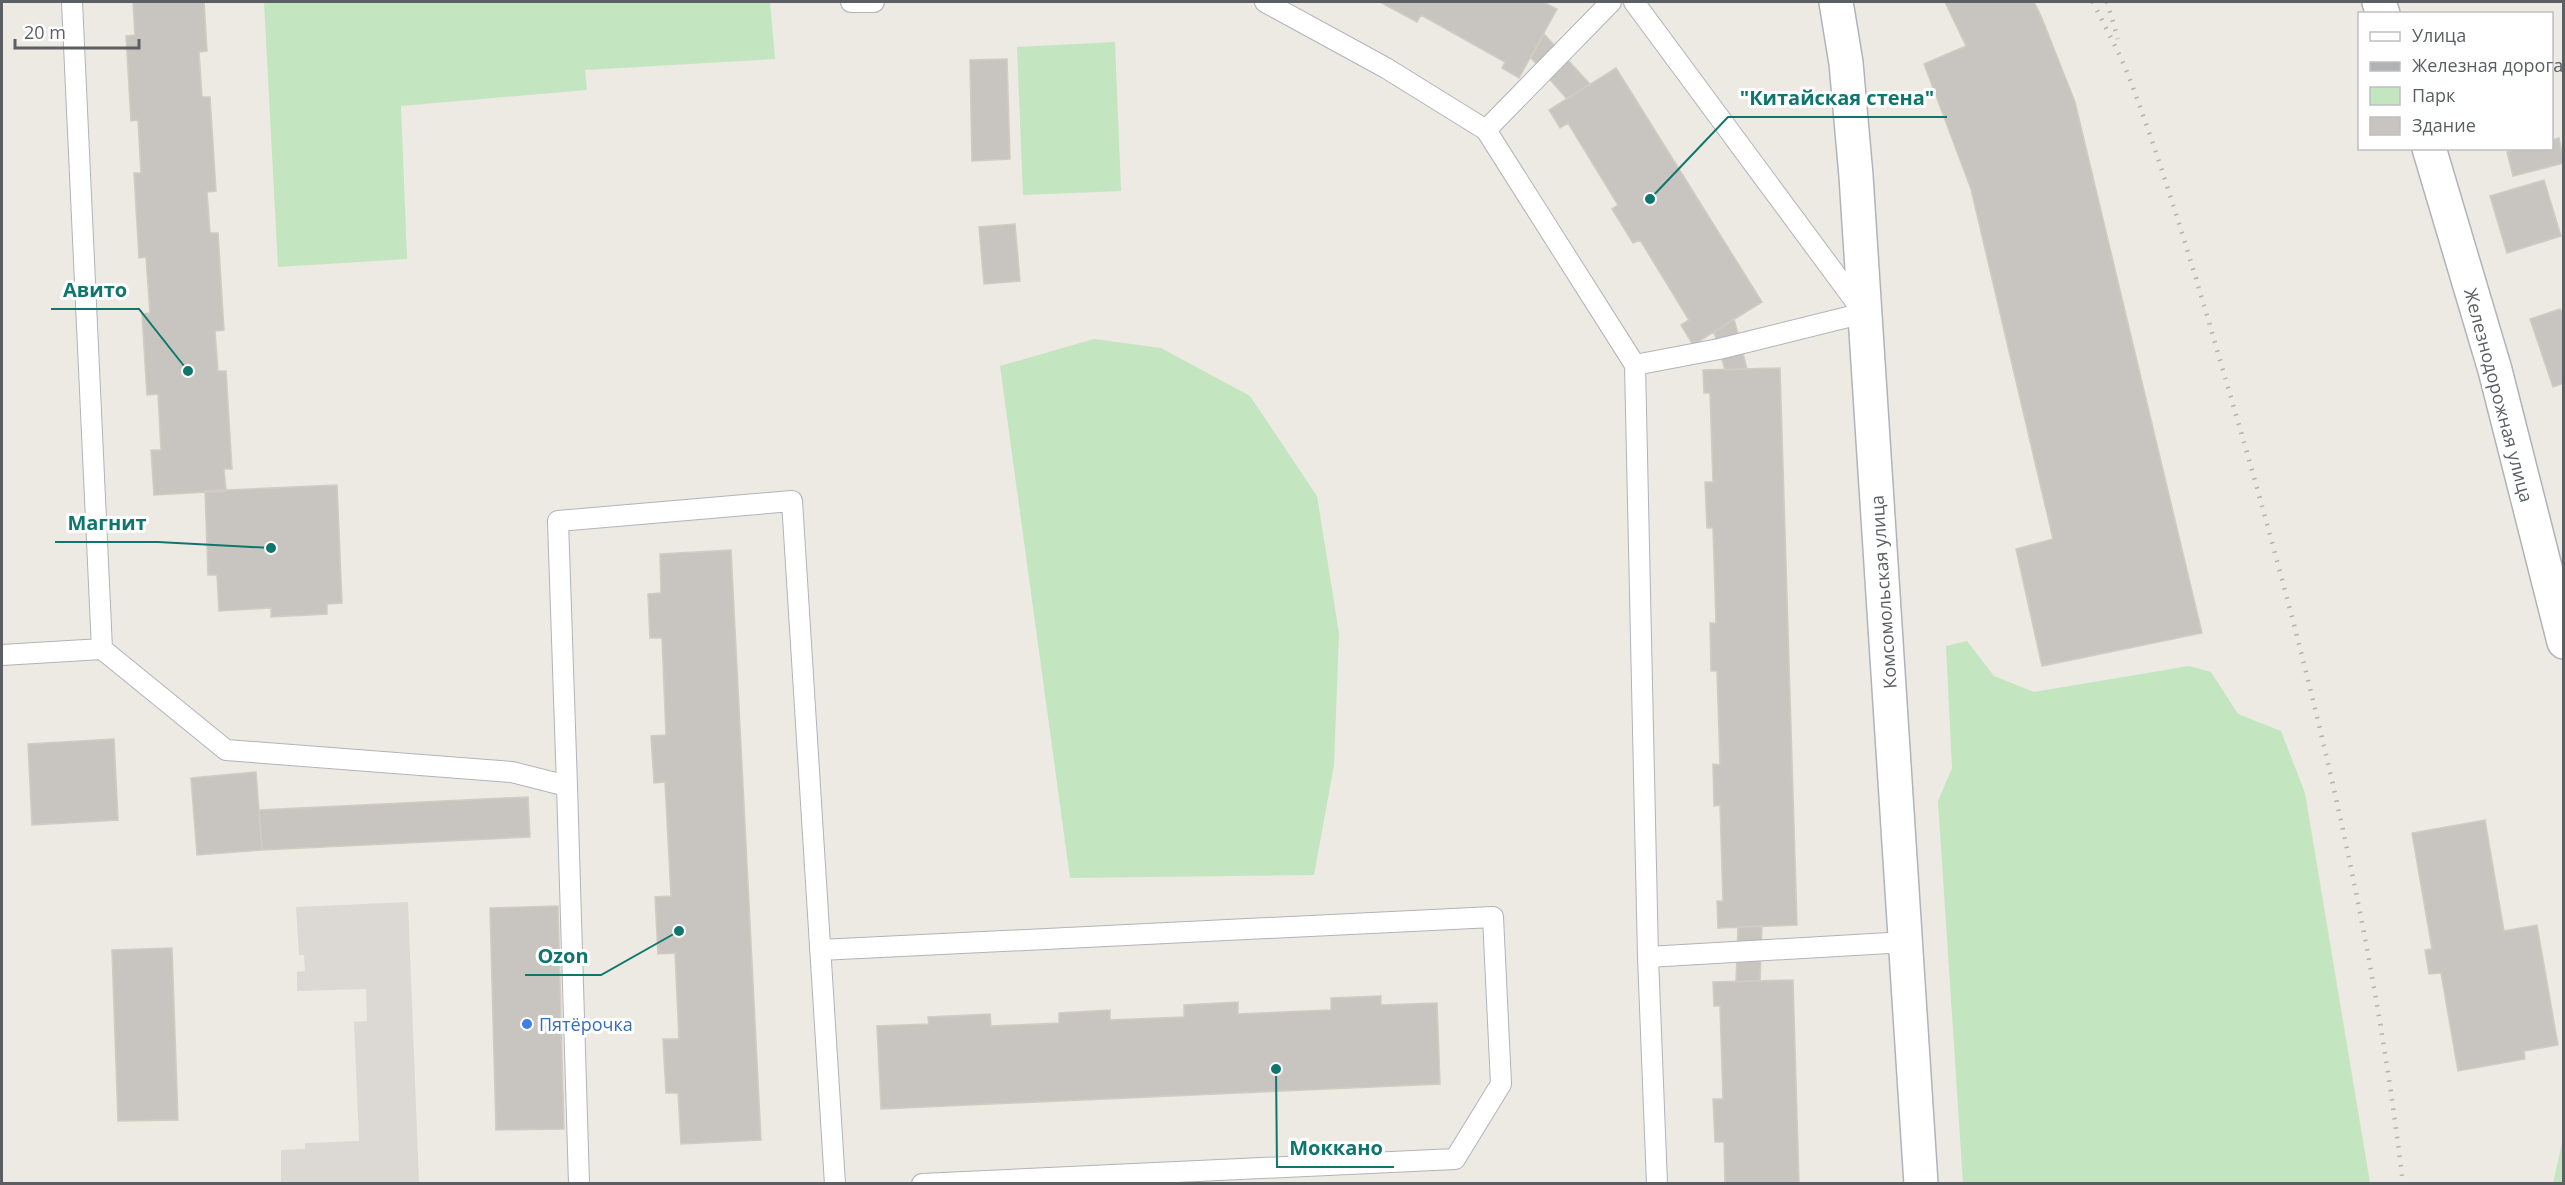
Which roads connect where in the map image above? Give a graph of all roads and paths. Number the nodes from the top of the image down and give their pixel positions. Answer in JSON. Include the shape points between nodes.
{"nodes":[{"id":1,"x":72,"y":2,"type":"edge"},
{"id":2,"x":850,"y":2,"type":"edge"},
{"id":3,"x":874,"y":2,"type":"edge"},
{"id":4,"x":1265,"y":2,"type":"edge"},
{"id":5,"x":1611,"y":2,"type":"edge"},
{"id":6,"x":1634,"y":2,"type":"edge"},
{"id":7,"x":1836,"y":2,"type":"edge"},
{"id":8,"x":1486,"y":130,"type":"junction"},
{"id":9,"x":2429,"y":150,"type":"edge"},
{"id":10,"x":1864,"y":313,"type":"junction"},
{"id":11,"x":1635,"y":365,"type":"junction"},
{"id":12,"x":2551,"y":538,"type":"edge"},
{"id":13,"x":2564,"y":642,"type":"edge"},
{"id":14,"x":102,"y":649,"type":"junction"},
{"id":15,"x":2,"y":655,"type":"edge"},
{"id":16,"x":567,"y":786,"type":"junction"},
{"id":17,"x":1906,"y":942,"type":"junction"},
{"id":18,"x":820,"y":950,"type":"junction"},
{"id":19,"x":1648,"y":957,"type":"junction"},
{"id":20,"x":579,"y":1184,"type":"edge"},
{"id":21,"x":835,"y":1184,"type":"edge"},
{"id":22,"x":922,"y":1184,"type":"edge"},
{"id":23,"x":1657,"y":1184,"type":"edge"},
{"id":24,"x":1921,"y":1184,"type":"edge"}],
"edges":[{"from":1,"to":14,"type":"lane"},
{"from":2,"to":3,"type":"lane"},
{"from":4,"to":8,"type":"lane","via":[[1386,68]]},
{"from":5,"to":8,"type":"lane"},
{"from":6,"to":10,"type":"lane"},
{"from":7,"to":10,"type":"street","name":"Комсомольская улица","via":[[1846,63]]},
{"from":8,"to":11,"type":"lane"},
{"from":9,"to":12,"type":"street","name":"Железнодорожная улица"},
{"from":10,"to":11,"type":"lane"},
{"from":10,"to":17,"type":"street","name":"Комсомольская улица"},
{"from":11,"to":19,"type":"lane"},
{"from":12,"to":13,"type":"street","name":"Железнодорожная улица"},
{"from":14,"to":15,"type":"lane"},
{"from":14,"to":16,"type":"lane","via":[[226,750],[512,772]]},
{"from":16,"to":18,"type":"lane","via":[[558,522],[792,501]]},
{"from":16,"to":20,"type":"lane"},
{"from":17,"to":19,"type":"lane"},
{"from":17,"to":24,"type":"street","name":"Комсомольская улица"},
{"from":18,"to":21,"type":"lane"},
{"from":18,"to":22,"type":"lane","via":[[1493,917],[1501,1084],[1455,1159]]},
{"from":19,"to":23,"type":"lane"}]}
